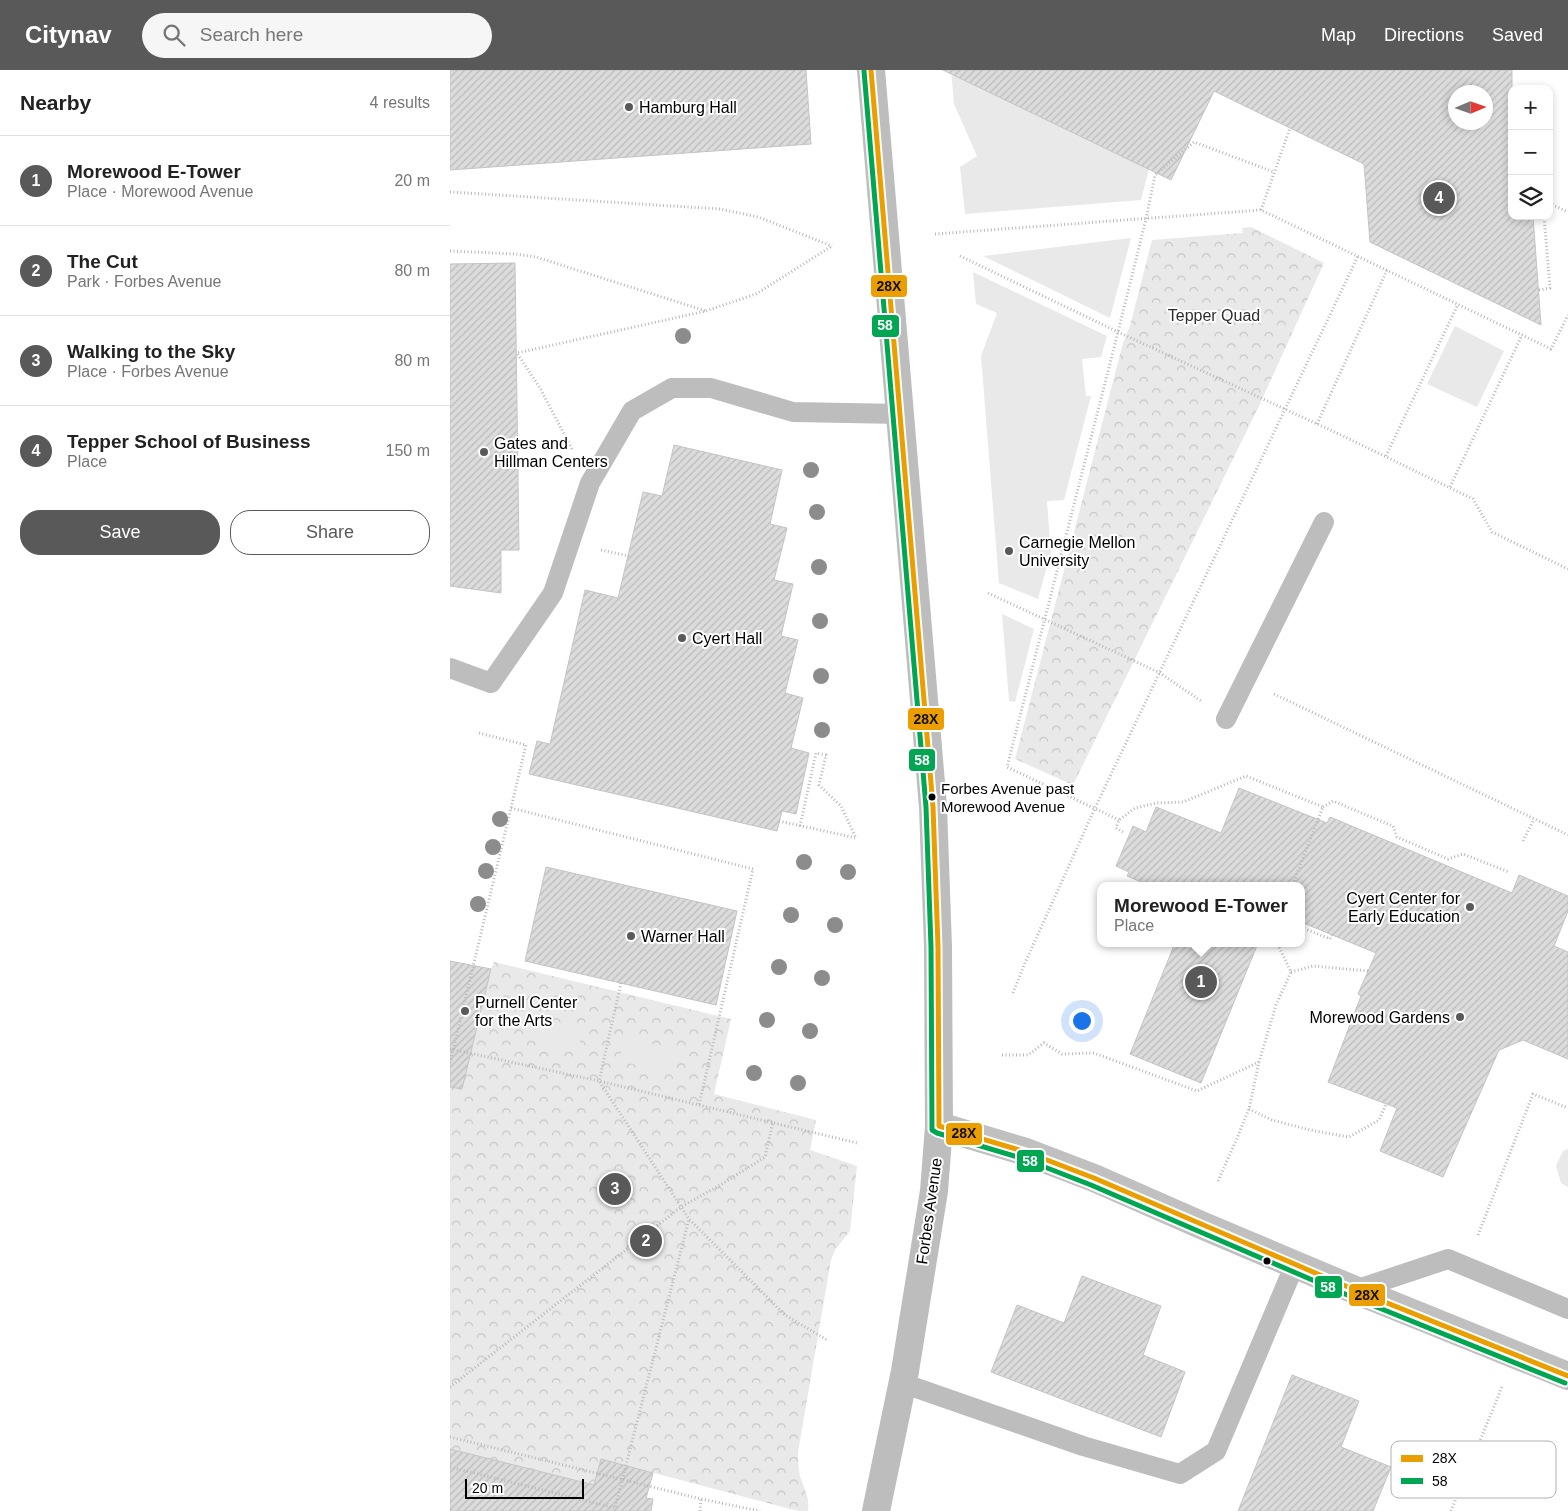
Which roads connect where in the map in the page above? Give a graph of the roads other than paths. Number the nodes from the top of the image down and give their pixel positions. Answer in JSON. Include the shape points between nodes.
{"nodes":[{"id":1,"x":871,"y":70,"type":"edge"},
{"id":2,"x":901,"y":414,"type":"junction"},
{"id":3,"x":1324,"y":522,"type":"dead end"},
{"id":4,"x":450,"y":668,"type":"edge"},
{"id":5,"x":1226,"y":719,"type":"road end"},
{"id":6,"x":939,"y":1126,"type":"junction"},
{"id":7,"x":1295,"y":1264,"type":"junction"},
{"id":8,"x":1356,"y":1290,"type":"junction"},
{"id":9,"x":1568,"y":1309,"type":"edge"},
{"id":10,"x":1568,"y":1376,"type":"edge"},
{"id":11,"x":902,"y":1383,"type":"junction"},
{"id":12,"x":876,"y":1511,"type":"edge"}],
"edges":[{"from":1,"to":2,"type":"main road","name":"Forbes Avenue"},
{"from":2,"to":4,"type":"lane","via":[[793,412],[711,388],[672,388],[632,411],[590,483],[552,594],[491,683]]},
{"from":2,"to":6,"type":"main road","name":"Forbes Avenue","via":[[933,807]]},
{"from":3,"to":5,"type":"lane"},
{"from":6,"to":7,"type":"main road","via":[[1026,1152],[1086,1175]]},
{"from":6,"to":11,"type":"main road","name":"Forbes Avenue","via":[[934,1191]]},
{"from":7,"to":8,"type":"main road"},
{"from":7,"to":11,"type":"lane","via":[[1216,1450],[1180,1474],[1083,1446]]},
{"from":8,"to":9,"type":"lane","via":[[1448,1259]]},
{"from":8,"to":10,"type":"main road"},
{"from":11,"to":12,"type":"main road","name":"Forbes Avenue"}]}
